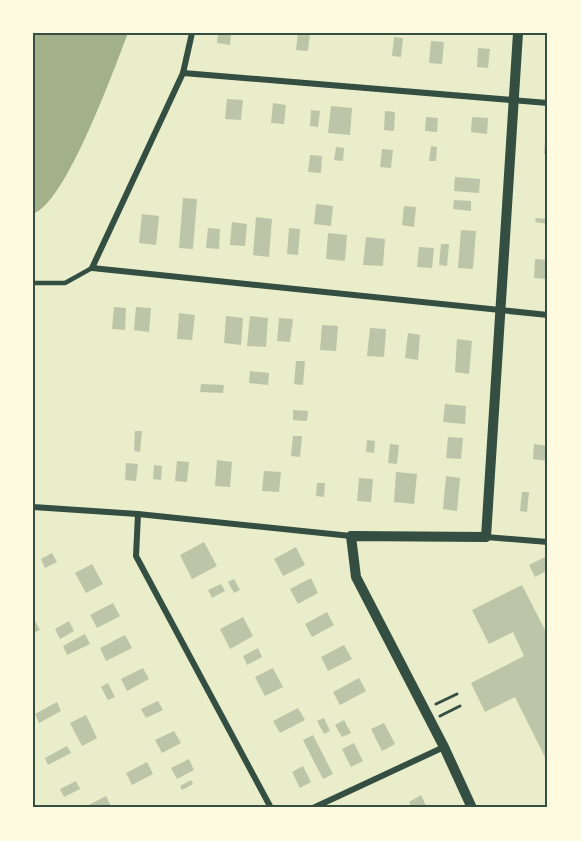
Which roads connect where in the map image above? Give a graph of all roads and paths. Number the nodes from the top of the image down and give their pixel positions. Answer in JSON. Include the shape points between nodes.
{"nodes":[{"id":1,"x":192,"y":33,"type":"edge"},
{"id":2,"x":518,"y":33,"type":"edge"},
{"id":3,"x":183,"y":73,"type":"junction"},
{"id":4,"x":513,"y":99,"type":"junction"},
{"id":5,"x":548,"y":103,"type":"edge"},
{"id":6,"x":92,"y":268,"type":"junction"},
{"id":7,"x":33,"y":283,"type":"edge"},
{"id":8,"x":499,"y":311,"type":"junction"},
{"id":9,"x":548,"y":315,"type":"edge"},
{"id":10,"x":33,"y":507,"type":"edge"},
{"id":11,"x":138,"y":514,"type":"junction"},
{"id":12,"x":351,"y":536,"type":"junction"},
{"id":13,"x":486,"y":537,"type":"junction"},
{"id":14,"x":548,"y":542,"type":"edge"},
{"id":15,"x":457,"y":694,"type":"dead end"},
{"id":16,"x":432,"y":706,"type":"dead end"},
{"id":17,"x":460,"y":706,"type":"dead end"},
{"id":18,"x":438,"y":717,"type":"dead end"},
{"id":19,"x":444,"y":747,"type":"junction"},
{"id":20,"x":270,"y":808,"type":"edge"},
{"id":21,"x":313,"y":808,"type":"edge"},
{"id":22,"x":472,"y":808,"type":"edge"}],
"edges":[{"from":1,"to":3,"type":"street"},
{"from":2,"to":4,"type":"street"},
{"from":3,"to":4,"type":"street"},
{"from":3,"to":6,"type":"street"},
{"from":4,"to":5,"type":"street"},
{"from":4,"to":8,"type":"street"},
{"from":6,"to":7,"type":"lane","via":[[65,283]]},
{"from":6,"to":8,"type":"street"},
{"from":8,"to":9,"type":"street"},
{"from":8,"to":13,"type":"street"},
{"from":10,"to":11,"type":"street"},
{"from":11,"to":12,"type":"street"},
{"from":11,"to":20,"type":"street","via":[[136,556]]},
{"from":12,"to":13,"type":"street"},
{"from":12,"to":19,"type":"street","via":[[356,577]]},
{"from":13,"to":14,"type":"street"},
{"from":15,"to":16,"type":"path"},
{"from":17,"to":18,"type":"path"},
{"from":19,"to":21,"type":"street"},
{"from":19,"to":22,"type":"street"}]}
